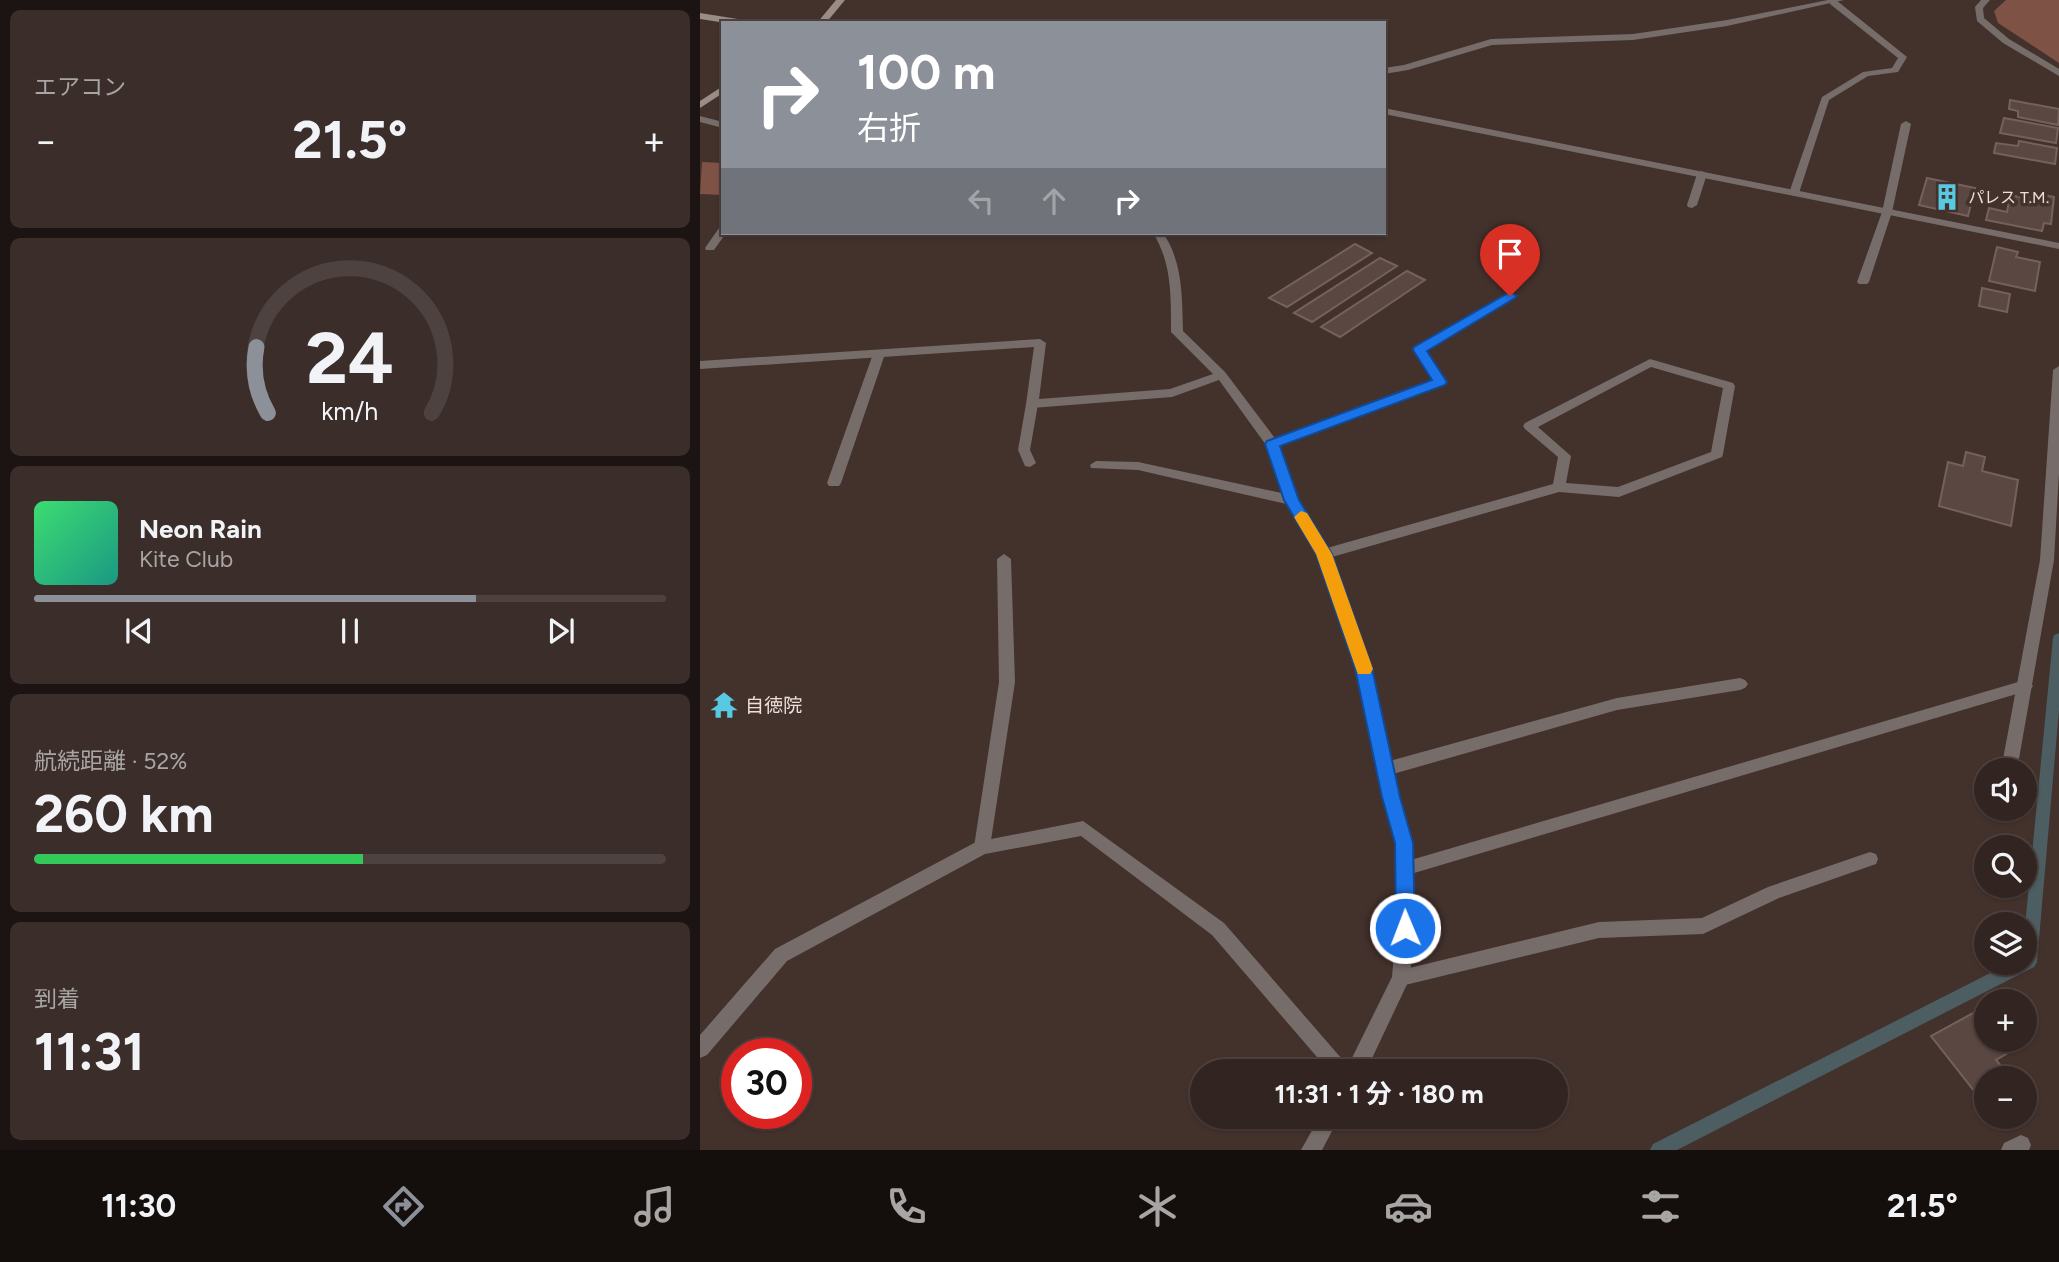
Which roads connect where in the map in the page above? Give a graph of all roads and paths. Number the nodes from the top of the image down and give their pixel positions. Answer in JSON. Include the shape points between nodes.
{"nodes":[{"id":1,"x":841,"y":0,"type":"edge"},
{"id":2,"x":1986,"y":0,"type":"edge"},
{"id":3,"x":1837,"y":1,"type":"edge"},
{"id":4,"x":700,"y":16,"type":"edge"},
{"id":5,"x":731,"y":21,"type":"edge"},
{"id":6,"x":823,"y":21,"type":"edge"},
{"id":7,"x":1386,"y":71,"type":"edge"},
{"id":8,"x":2059,"y":73,"type":"edge"},
{"id":9,"x":721,"y":90,"type":"edge"},
{"id":10,"x":700,"y":105,"type":"edge"},
{"id":11,"x":1386,"y":111,"type":"edge"},
{"id":12,"x":700,"y":119,"type":"edge"},
{"id":13,"x":721,"y":124,"type":"edge"},
{"id":14,"x":1906,"y":124,"type":"dead end"},
{"id":15,"x":1702,"y":174,"type":"junction"},
{"id":16,"x":1794,"y":193,"type":"junction"},
{"id":17,"x":1692,"y":205,"type":"dead end"},
{"id":18,"x":1887,"y":212,"type":"junction"},
{"id":19,"x":721,"y":233,"type":"edge"},
{"id":20,"x":1160,"y":235,"type":"edge"},
{"id":21,"x":2059,"y":246,"type":"edge"},
{"id":22,"x":709,"y":248,"type":"dead end"},
{"id":23,"x":1863,"y":282,"type":"dead end"},
{"id":24,"x":1510,"y":296,"type":"dead end"},
{"id":25,"x":879,"y":354,"type":"junction"},
{"id":26,"x":700,"y":365,"type":"edge"},
{"id":27,"x":2059,"y":370,"type":"edge"},
{"id":28,"x":1221,"y":375,"type":"junction"},
{"id":29,"x":1032,"y":404,"type":"junction"},
{"id":30,"x":1272,"y":444,"type":"junction"},
{"id":31,"x":1030,"y":463,"type":"dead end"},
{"id":32,"x":1096,"y":465,"type":"dead end"},
{"id":33,"x":834,"y":483,"type":"dead end"},
{"id":34,"x":1559,"y":487,"type":"junction"},
{"id":35,"x":1291,"y":500,"type":"junction"},
{"id":36,"x":1324,"y":554,"type":"junction"},
{"id":37,"x":1004,"y":559,"type":"dead end"},
{"id":38,"x":1740,"y":684,"type":"dead end"},
{"id":39,"x":2025,"y":686,"type":"junction"},
{"id":40,"x":2011,"y":758,"type":"edge"},
{"id":41,"x":1386,"y":769,"type":"junction"},
{"id":42,"x":982,"y":847,"type":"junction"},
{"id":43,"x":1870,"y":859,"type":"dead end"},
{"id":44,"x":1404,"y":869,"type":"junction"},
{"id":45,"x":1401,"y":978,"type":"junction"},
{"id":46,"x":700,"y":1049,"type":"edge"},
{"id":47,"x":1331,"y":1059,"type":"edge"},
{"id":48,"x":1362,"y":1059,"type":"edge"},
{"id":49,"x":1323,"y":1129,"type":"edge"},
{"id":50,"x":1311,"y":1150,"type":"edge"}],
"edges":[{"from":1,"to":6,"type":"street"},
{"from":2,"to":8,"type":"street","via":[[1979,7],[1980,19]]},
{"from":3,"to":7,"type":"street","via":[[1633,37],[1491,42]]},
{"from":3,"to":16,"type":"street","via":[[1903,57],[1895,70],[1866,74],[1825,99]]},
{"from":4,"to":5,"type":"street"},
{"from":9,"to":10,"type":"street"},
{"from":11,"to":15,"type":"street"},
{"from":12,"to":13,"type":"street"},
{"from":14,"to":18,"type":"street"},
{"from":15,"to":16,"type":"street"},
{"from":15,"to":17,"type":"street"},
{"from":16,"to":18,"type":"street"},
{"from":18,"to":21,"type":"street"},
{"from":18,"to":23,"type":"street"},
{"from":19,"to":22,"type":"street"},
{"from":20,"to":28,"type":"street","via":[[1168,245],[1177,332]]},
{"from":24,"to":30,"type":"street","via":[[1419,350],[1440,382]]},
{"from":25,"to":26,"type":"street"},
{"from":25,"to":29,"type":"street","via":[[1040,343]]},
{"from":25,"to":33,"type":"street"},
{"from":27,"to":39,"type":"street","via":[[2047,560]]},
{"from":28,"to":29,"type":"street","via":[[1172,393]]},
{"from":28,"to":30,"type":"street"},
{"from":29,"to":31,"type":"street","via":[[1024,450]]},
{"from":30,"to":35,"type":"street"},
{"from":32,"to":35,"type":"street","via":[[1138,466]]},
{"from":34,"to":34,"type":"street","via":[[1619,492],[1717,454],[1729,386],[1650,363],[1530,426],[1565,456]]},
{"from":34,"to":36,"type":"street"},
{"from":35,"to":36,"type":"street"},
{"from":36,"to":41,"type":"street","via":[[1364,668]]},
{"from":37,"to":42,"type":"street","via":[[1007,682]]},
{"from":38,"to":41,"type":"street","via":[[1617,704]]},
{"from":39,"to":40,"type":"street"},
{"from":39,"to":44,"type":"street"},
{"from":41,"to":44,"type":"street","via":[[1404,843]]},
{"from":42,"to":46,"type":"street","via":[[781,955]]},
{"from":42,"to":47,"type":"street","via":[[1083,828],[1218,929]]},
{"from":43,"to":45,"type":"street","via":[[1774,892],[1703,926],[1600,930]]},
{"from":44,"to":45,"type":"street"},
{"from":45,"to":48,"type":"street"},
{"from":49,"to":50,"type":"street"}]}
